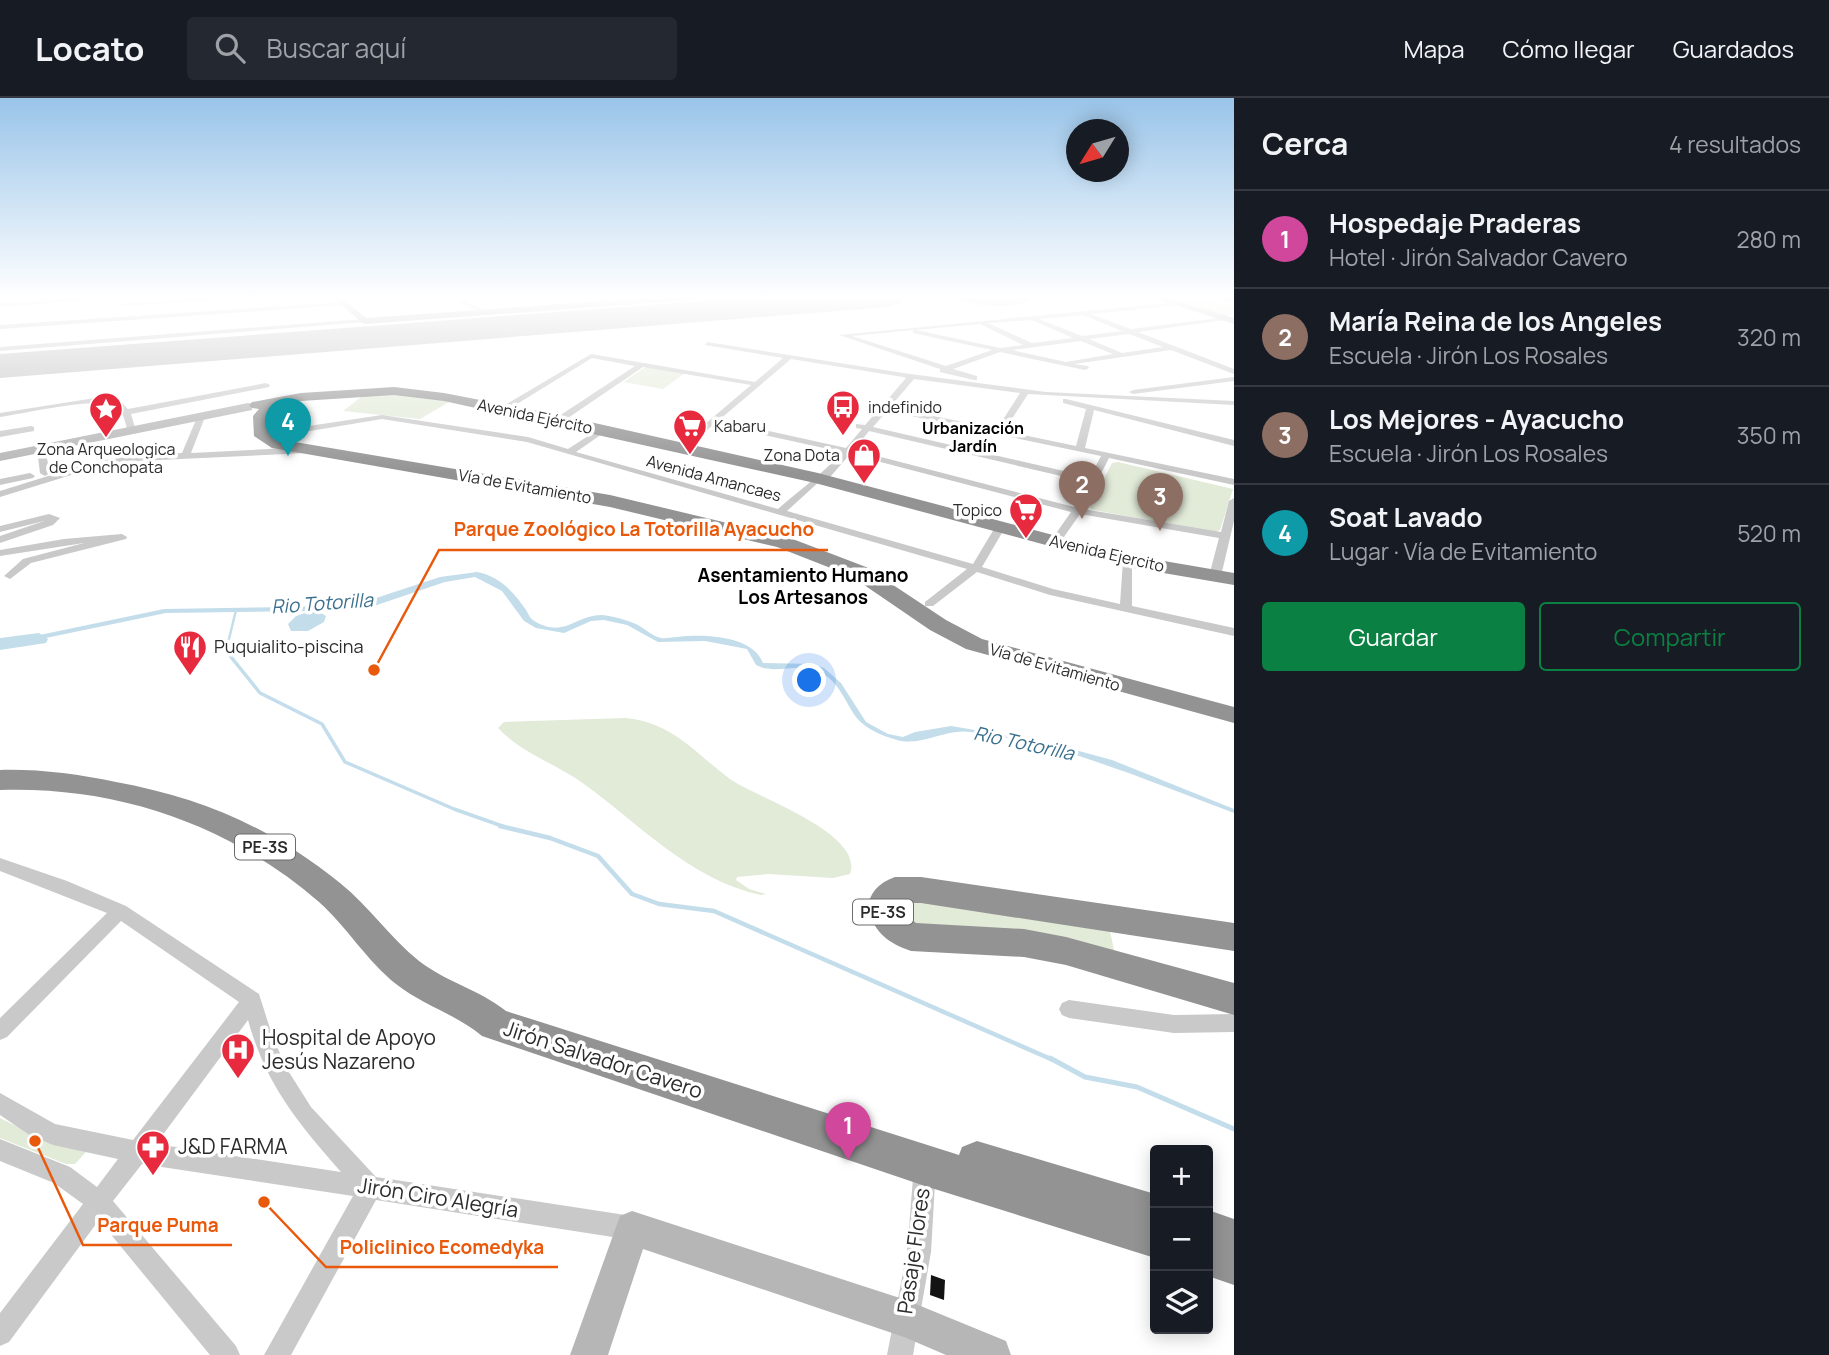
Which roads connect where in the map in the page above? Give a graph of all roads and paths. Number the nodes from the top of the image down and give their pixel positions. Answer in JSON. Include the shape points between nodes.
{"nodes":[{"id":1,"x":781,"y":356,"type":"edge"},
{"id":2,"x":905,"y":356,"type":"edge"},
{"id":3,"x":983,"y":356,"type":"edge"},
{"id":4,"x":1026,"y":356,"type":"edge"},
{"id":5,"x":1109,"y":356,"type":"edge"},
{"id":6,"x":1192,"y":356,"type":"edge"},
{"id":7,"x":789,"y":357,"type":"junction"},
{"id":8,"x":1062,"y":363,"type":"junction"},
{"id":9,"x":642,"y":364,"type":"junction"},
{"id":10,"x":1085,"y":368,"type":"dead end"},
{"id":11,"x":945,"y":369,"type":"junction"},
{"id":12,"x":1234,"y":372,"type":"edge"},
{"id":13,"x":911,"y":377,"type":"junction"},
{"id":14,"x":1234,"y":379,"type":"edge"},
{"id":15,"x":756,"y":384,"type":"junction"},
{"id":16,"x":266,"y":385,"type":"dead end"},
{"id":17,"x":1021,"y":391,"type":"junction"},
{"id":18,"x":1046,"y":394,"type":"junction"},
{"id":19,"x":1108,"y":398,"type":"junction"},
{"id":20,"x":1234,"y":403,"type":"edge"},
{"id":21,"x":880,"y":406,"type":"junction"},
{"id":22,"x":504,"y":408,"type":"junction"},
{"id":23,"x":1090,"y":409,"type":"junction"},
{"id":24,"x":126,"y":412,"type":"junction"},
{"id":25,"x":0,"y":415,"type":"edge"},
{"id":26,"x":261,"y":415,"type":"junction"},
{"id":27,"x":201,"y":417,"type":"junction"},
{"id":28,"x":559,"y":420,"type":"junction"},
{"id":29,"x":711,"y":421,"type":"junction"},
{"id":30,"x":862,"y":427,"type":"junction"},
{"id":31,"x":31,"y":429,"type":"dead end"},
{"id":32,"x":131,"y":430,"type":"junction"},
{"id":33,"x":602,"y":430,"type":"junction"},
{"id":34,"x":1000,"y":431,"type":"junction"},
{"id":35,"x":0,"y":434,"type":"edge"},
{"id":36,"x":1234,"y":443,"type":"edge"},
{"id":37,"x":681,"y":447,"type":"junction"},
{"id":38,"x":41,"y":449,"type":"junction"},
{"id":39,"x":1080,"y":449,"type":"junction"},
{"id":40,"x":308,"y":450,"type":"junction"},
{"id":41,"x":843,"y":450,"type":"junction"},
{"id":42,"x":571,"y":451,"type":"junction"},
{"id":43,"x":0,"y":455,"type":"edge"},
{"id":44,"x":1105,"y":455,"type":"junction"},
{"id":45,"x":185,"y":456,"type":"junction"},
{"id":46,"x":93,"y":465,"type":"junction"},
{"id":47,"x":45,"y":472,"type":"junction"},
{"id":48,"x":818,"y":478,"type":"junction"},
{"id":49,"x":1092,"y":480,"type":"junction"},
{"id":50,"x":0,"y":482,"type":"edge"},
{"id":51,"x":1234,"y":482,"type":"edge"},
{"id":52,"x":0,"y":494,"type":"edge"},
{"id":53,"x":1234,"y":501,"type":"edge"},
{"id":54,"x":1077,"y":511,"type":"junction"},
{"id":55,"x":780,"y":512,"type":"junction"},
{"id":56,"x":1001,"y":526,"type":"junction"},
{"id":57,"x":0,"y":529,"type":"edge"},
{"id":58,"x":1226,"y":536,"type":"junction"},
{"id":59,"x":0,"y":540,"type":"edge"},
{"id":60,"x":1055,"y":542,"type":"junction"},
{"id":61,"x":0,"y":553,"type":"edge"},
{"id":62,"x":1128,"y":561,"type":"junction"},
{"id":63,"x":976,"y":568,"type":"junction"},
{"id":64,"x":10,"y":576,"type":"dead end"},
{"id":65,"x":1224,"y":577,"type":"edge"},
{"id":66,"x":929,"y":604,"type":"dead end"},
{"id":67,"x":1126,"y":608,"type":"junction"},
{"id":68,"x":1234,"y":632,"type":"edge"},
{"id":69,"x":1234,"y":715,"type":"edge"},
{"id":70,"x":0,"y":780,"type":"edge"},
{"id":71,"x":0,"y":864,"type":"edge"},
{"id":72,"x":120,"y":911,"type":"junction"},
{"id":73,"x":1234,"y":937,"type":"edge"},
{"id":74,"x":1234,"y":999,"type":"edge"},
{"id":75,"x":252,"y":1000,"type":"junction"},
{"id":76,"x":1069,"y":1009,"type":"dead end"},
{"id":77,"x":1234,"y":1023,"type":"edge"},
{"id":78,"x":0,"y":1031,"type":"edge"},
{"id":79,"x":0,"y":1102,"type":"edge"},
{"id":80,"x":0,"y":1150,"type":"edge"},
{"id":81,"x":137,"y":1152,"type":"junction"},
{"id":82,"x":925,"y":1156,"type":"junction"},
{"id":83,"x":370,"y":1188,"type":"junction"},
{"id":84,"x":99,"y":1202,"type":"junction"},
{"id":85,"x":1150,"y":1214,"type":"edge"},
{"id":86,"x":632,"y":1228,"type":"junction"},
{"id":87,"x":1150,"y":1234,"type":"edge"},
{"id":88,"x":1213,"y":1234,"type":"edge"},
{"id":89,"x":1234,"y":1241,"type":"edge"},
{"id":90,"x":1213,"y":1256,"type":"edge"},
{"id":91,"x":1234,"y":1264,"type":"edge"},
{"id":92,"x":906,"y":1319,"type":"junction"},
{"id":93,"x":0,"y":1333,"type":"edge"},
{"id":94,"x":228,"y":1355,"type":"edge"},
{"id":95,"x":276,"y":1355,"type":"edge"},
{"id":96,"x":589,"y":1355,"type":"edge"},
{"id":97,"x":900,"y":1355,"type":"edge"},
{"id":98,"x":992,"y":1355,"type":"edge"}],
"edges":[{"from":1,"to":7,"type":"street"},
{"from":2,"to":11,"type":"street"},
{"from":3,"to":11,"type":"street"},
{"from":4,"to":8,"type":"street"},
{"from":5,"to":8,"type":"street"},
{"from":6,"to":12,"type":"street"},
{"from":7,"to":13,"type":"street"},
{"from":7,"to":15,"type":"street"},
{"from":8,"to":10,"type":"street"},
{"from":9,"to":15,"type":"street"},
{"from":9,"to":22,"type":"street","via":[[591,356]]},
{"from":9,"to":28,"type":"street"},
{"from":11,"to":13,"type":"street"},
{"from":11,"to":17,"type":"street"},
{"from":13,"to":17,"type":"street"},
{"from":13,"to":21,"type":"street"},
{"from":14,"to":19,"type":"street"},
{"from":15,"to":29,"type":"street"},
{"from":16,"to":24,"type":"street"},
{"from":17,"to":18,"type":"street"},
{"from":17,"to":34,"type":"street"},
{"from":18,"to":19,"type":"street"},
{"from":18,"to":23,"type":"street"},
{"from":19,"to":20,"type":"street"},
{"from":21,"to":30,"type":"street"},
{"from":21,"to":34,"type":"street"},
{"from":22,"to":26,"type":"highway","name":"Avenida Ejército","via":[[394,391],[341,393]]},
{"from":22,"to":28,"type":"highway","name":"Avenida Ejército"},
{"from":23,"to":36,"type":"street"},
{"from":23,"to":39,"type":"street"},
{"from":24,"to":25,"type":"street","via":[[117,403],[94,400]]},
{"from":24,"to":32,"type":"street"},
{"from":26,"to":27,"type":"street","name":"Avenida Ejército"},
{"from":26,"to":32,"type":"street","name":"Avenida Ejército"},
{"from":26,"to":40,"type":"highway","name":"Vía de Evitamiento","via":[[272,443]]},
{"from":26,"to":42,"type":"street","name":"Avenida Amancaes","via":[[382,417]]},
{"from":27,"to":32,"type":"street","name":"Avenida Ejército"},
{"from":27,"to":45,"type":"street"},
{"from":28,"to":33,"type":"highway","name":"Avenida Ejército"},
{"from":29,"to":37,"type":"street"},
{"from":29,"to":41,"type":"street"},
{"from":30,"to":41,"type":"street"},
{"from":30,"to":49,"type":"street"},
{"from":31,"to":35,"type":"street"},
{"from":32,"to":38,"type":"street","name":"Avenida Ejército"},
{"from":32,"to":43,"type":"street","name":"Avenida Ejército"},
{"from":33,"to":37,"type":"highway","name":"Avenida Ejército"},
{"from":33,"to":42,"type":"street"},
{"from":34,"to":39,"type":"street"},
{"from":37,"to":48,"type":"highway","name":"Avenida Ejército"},
{"from":38,"to":43,"type":"street","name":"Avenida Ejército"},
{"from":38,"to":47,"type":"street"},
{"from":39,"to":44,"type":"street"},
{"from":40,"to":45,"type":"street"},
{"from":40,"to":69,"type":"highway","name":"Vía de Evitamiento","via":[[610,501],[783,541],[860,571],[944,631],[974,644]]},
{"from":41,"to":48,"type":"street","via":[[828,474]]},
{"from":41,"to":54,"type":"street"},
{"from":42,"to":55,"type":"street","name":"Avenida Amancaes"},
{"from":44,"to":49,"type":"street"},
{"from":44,"to":51,"type":"street"},
{"from":45,"to":46,"type":"street"},
{"from":46,"to":47,"type":"street"},
{"from":46,"to":52,"type":"street"},
{"from":47,"to":50,"type":"street"},
{"from":48,"to":55,"type":"street"},
{"from":48,"to":56,"type":"highway","name":"Avenida Ejercito"},
{"from":49,"to":54,"type":"street"},
{"from":53,"to":58,"type":"street"},
{"from":54,"to":58,"type":"street"},
{"from":54,"to":60,"type":"street"},
{"from":55,"to":63,"type":"street","name":"Avenida Amancaes"},
{"from":56,"to":60,"type":"highway","name":"Avenida Ejercito"},
{"from":56,"to":63,"type":"street"},
{"from":57,"to":59,"type":"street","via":[[55,519]]},
{"from":58,"to":65,"type":"street"},
{"from":60,"to":62,"type":"highway","name":"Avenida Ejercito"},
{"from":61,"to":64,"type":"street","via":[[122,537],[27,561]]},
{"from":62,"to":65,"type":"highway","name":"Avenida Ejercito"},
{"from":62,"to":67,"type":"street"},
{"from":63,"to":66,"type":"street"},
{"from":63,"to":67,"type":"street","name":"Avenida Amancaes","via":[[1050,592]]},
{"from":67,"to":68,"type":"street","name":"Avenida Amancaes"},
{"from":70,"to":82,"type":"highway","name":"Jirón Salvador Cavero","number":"PE-3S","via":[[70,782],[206,815],[248,836],[332,895],[407,973],[495,1024]]},
{"from":71,"to":72,"type":"street"},
{"from":72,"to":75,"type":"street"},
{"from":72,"to":78,"type":"street"},
{"from":73,"to":74,"type":"highway","number":"PE-3S","via":[[904,888],[889,894],[883,911],[890,924],[911,937],[1024,943],[1066,951]]},
{"from":75,"to":81,"type":"street"},
{"from":75,"to":83,"type":"street","via":[[280,1076],[311,1123]]},
{"from":76,"to":77,"type":"street","via":[[1174,1024]]},
{"from":79,"to":81,"type":"street","name":"Jirón Ciro Alegría","via":[[53,1133]]},
{"from":80,"to":84,"type":"street","via":[[62,1175]]},
{"from":81,"to":83,"type":"street","name":"Jirón Ciro Alegría"},
{"from":81,"to":84,"type":"street"},
{"from":82,"to":85,"type":"highway","name":"Jirón Salvador Cavero","number":"PE-3S"},
{"from":82,"to":87,"type":"highway","name":"Jirón Salvador Cavero","number":"PE-3S"},
{"from":82,"to":92,"type":"street","name":"Pasaje Flores","via":[[919,1252]]},
{"from":83,"to":86,"type":"street","name":"Jirón Ciro Alegría"},
{"from":83,"to":95,"type":"street"},
{"from":84,"to":93,"type":"street"},
{"from":84,"to":94,"type":"street"},
{"from":86,"to":92,"type":"street","name":"Jirón Ciro Alegría"},
{"from":86,"to":96,"type":"street"},
{"from":88,"to":89,"type":"highway"},
{"from":90,"to":91,"type":"highway"},
{"from":92,"to":97,"type":"street","name":"Pasaje Flores"},
{"from":92,"to":98,"type":"street","name":"Jirón Ciro Alegría"}]}
